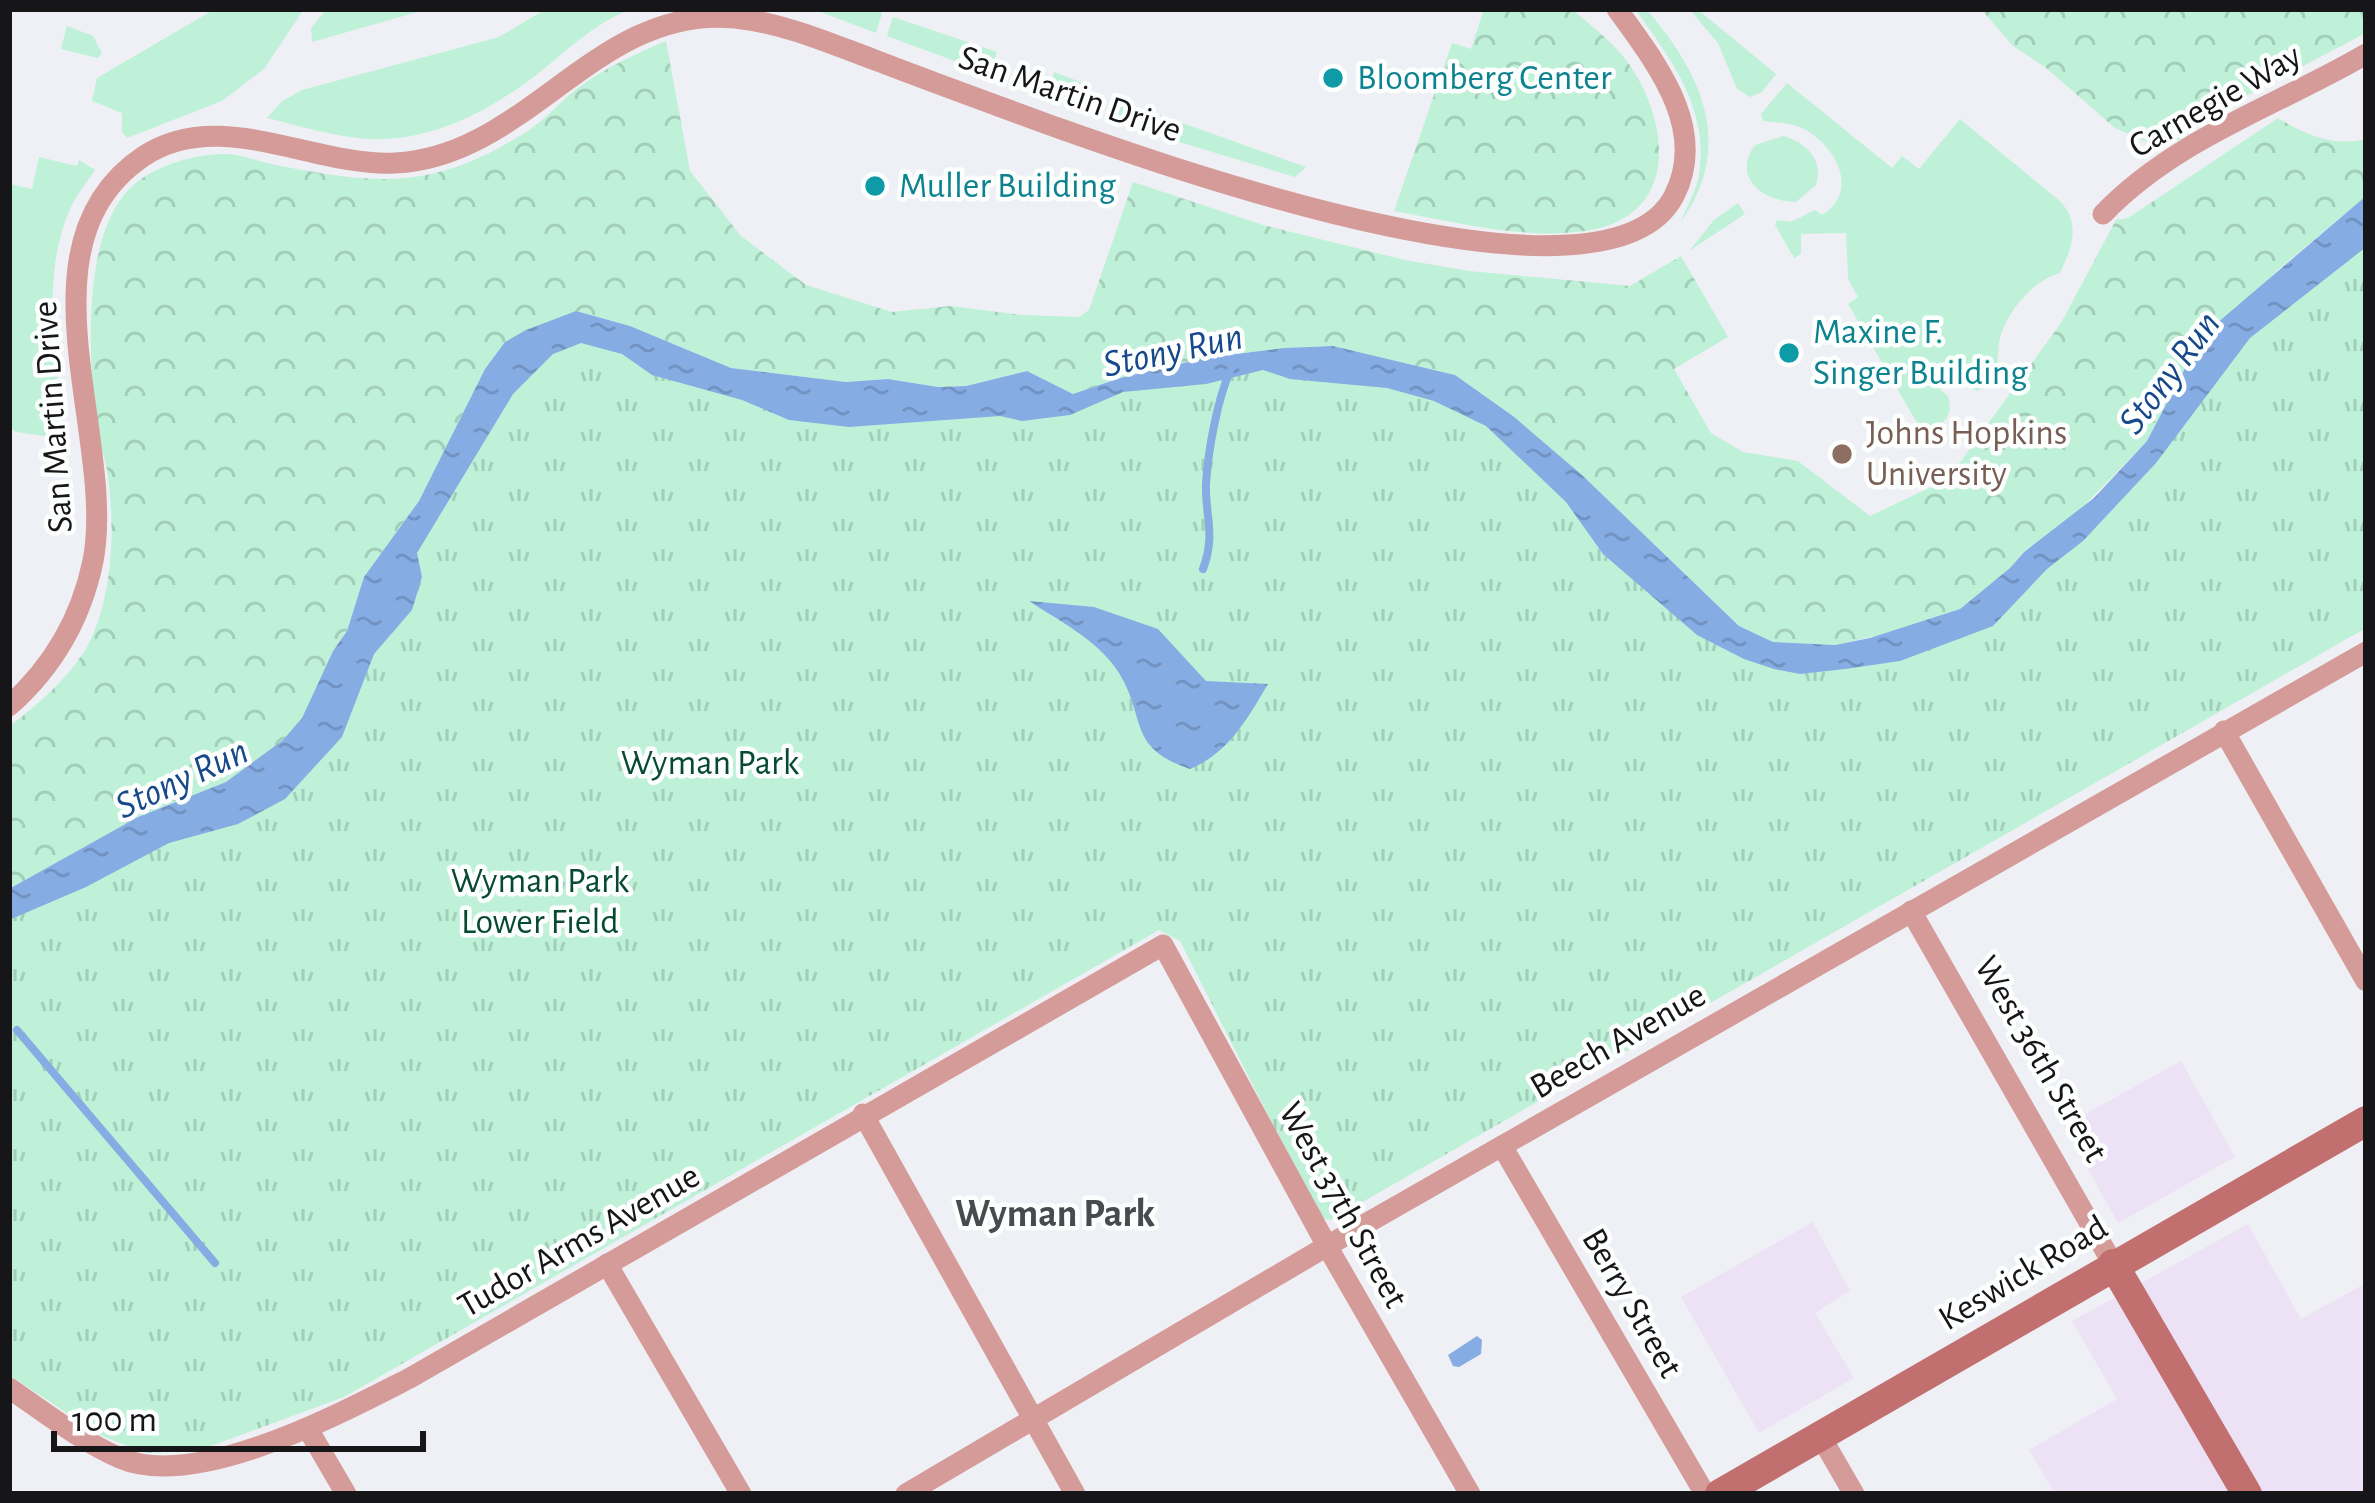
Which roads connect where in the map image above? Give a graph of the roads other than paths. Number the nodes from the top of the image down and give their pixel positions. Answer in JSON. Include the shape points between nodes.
{"nodes":[{"id":1,"x":1617,"y":9,"type":"edge"},
{"id":2,"x":2366,"y":53,"type":"edge"},
{"id":3,"x":2104,"y":214,"type":"dead end"},
{"id":4,"x":2366,"y":652,"type":"edge"},
{"id":5,"x":9,"y":706,"type":"edge"},
{"id":6,"x":2224,"y":731,"type":"junction"},
{"id":7,"x":1911,"y":911,"type":"junction"},
{"id":8,"x":1163,"y":945,"type":"joint"},
{"id":9,"x":2366,"y":981,"type":"edge"},
{"id":10,"x":862,"y":1114,"type":"junction"},
{"id":11,"x":2366,"y":1120,"type":"edge"},
{"id":12,"x":1502,"y":1146,"type":"junction"},
{"id":13,"x":1327,"y":1246,"type":"junction"},
{"id":14,"x":608,"y":1264,"type":"junction"},
{"id":15,"x":2113,"y":1264,"type":"junction"},
{"id":16,"x":9,"y":1388,"type":"edge"},
{"id":17,"x":1033,"y":1419,"type":"junction"},
{"id":18,"x":308,"y":1429,"type":"junction"},
{"id":19,"x":1821,"y":1437,"type":"junction"},
{"id":20,"x":346,"y":1494,"type":"edge"},
{"id":21,"x":741,"y":1494,"type":"edge"},
{"id":22,"x":906,"y":1494,"type":"edge"},
{"id":23,"x":1075,"y":1494,"type":"edge"},
{"id":24,"x":1470,"y":1494,"type":"edge"},
{"id":25,"x":1705,"y":1494,"type":"edge"},
{"id":26,"x":1720,"y":1494,"type":"edge"},
{"id":27,"x":1854,"y":1494,"type":"edge"},
{"id":28,"x":2247,"y":1494,"type":"edge"}],
"edges":[{"from":1,"to":5,"type":"street","name":"San Martin Drive","via":[[1677,104],[1684,170],[1657,219],[1607,242],[1570,248],[1466,240],[1323,211],[1099,142],[802,33],[735,18],[682,20],[635,35],[484,139],[418,161],[346,161],[230,136],[153,151],[111,186],[82,244],[76,323],[94,556],[64,641]]},
{"from":2,"to":3,"type":"street","name":"Carnegie Way","via":[[2149,172]]},
{"from":4,"to":6,"type":"street","name":"Beech Avenue"},
{"from":6,"to":7,"type":"street","name":"Beech Avenue"},
{"from":6,"to":9,"type":"street"},
{"from":7,"to":12,"type":"street","name":"Beech Avenue"},
{"from":7,"to":15,"type":"street","name":"West 36th Street"},
{"from":8,"to":10,"type":"street","name":"Tudor Arms Avenue"},
{"from":8,"to":13,"type":"street","name":"West 37th Street"},
{"from":10,"to":14,"type":"street","name":"Tudor Arms Avenue"},
{"from":10,"to":17,"type":"street"},
{"from":11,"to":15,"type":"street","name":"Keswick Road"},
{"from":12,"to":13,"type":"street","name":"Beech Avenue"},
{"from":12,"to":25,"type":"street","name":"Berry Street"},
{"from":13,"to":17,"type":"street","name":"Beech Avenue"},
{"from":13,"to":24,"type":"street","name":"West 37th Street"},
{"from":14,"to":18,"type":"street","name":"Tudor Arms Avenue"},
{"from":14,"to":21,"type":"street"},
{"from":15,"to":19,"type":"street","name":"Keswick Road"},
{"from":15,"to":28,"type":"street","name":"West 36th Street"},
{"from":16,"to":18,"type":"street","name":"Tudor Arms Avenue","via":[[123,1459],[159,1466],[202,1462]]},
{"from":17,"to":22,"type":"street","name":"Beech Avenue"},
{"from":17,"to":23,"type":"street"},
{"from":18,"to":20,"type":"street"},
{"from":19,"to":26,"type":"street","name":"Keswick Road"},
{"from":19,"to":27,"type":"street"}]}
